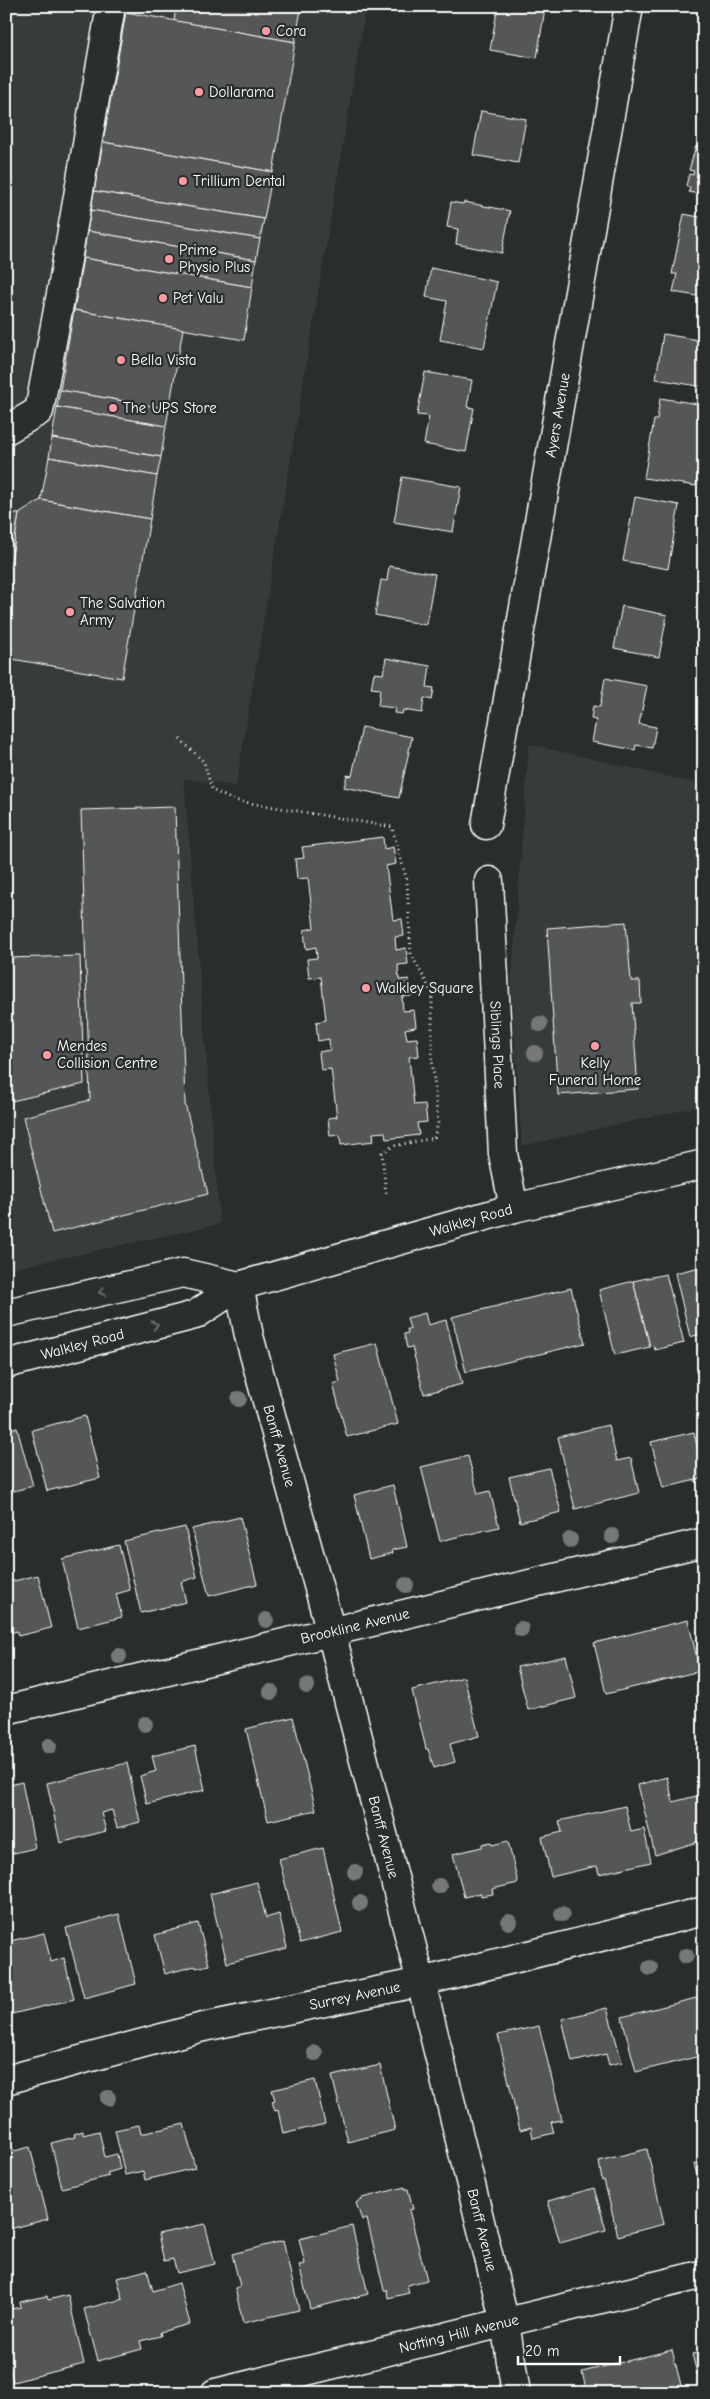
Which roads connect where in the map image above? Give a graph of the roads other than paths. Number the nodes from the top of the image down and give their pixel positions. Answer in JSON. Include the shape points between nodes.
{"nodes":[{"id":1,"x":111,"y":6,"type":"edge"},
{"id":2,"x":628,"y":6,"type":"edge"},
{"id":3,"x":6,"y":430,"type":"edge"},
{"id":4,"x":486,"y":825,"type":"dead end"},
{"id":5,"x":490,"y":881,"type":"dead end"},
{"id":6,"x":704,"y":1164,"type":"edge"},
{"id":7,"x":514,"y":1208,"type":"junction"},
{"id":8,"x":238,"y":1286,"type":"junction"},
{"id":9,"x":6,"y":1314,"type":"edge"},
{"id":10,"x":6,"y":1364,"type":"edge"},
{"id":11,"x":704,"y":1542,"type":"edge"},
{"id":12,"x":331,"y":1632,"type":"junction"},
{"id":13,"x":6,"y":1710,"type":"edge"},
{"id":14,"x":704,"y":1911,"type":"edge"},
{"id":15,"x":421,"y":1982,"type":"junction"},
{"id":16,"x":6,"y":2080,"type":"edge"},
{"id":17,"x":704,"y":2274,"type":"edge"},
{"id":18,"x":505,"y":2323,"type":"junction"},
{"id":19,"x":215,"y":2393,"type":"edge"},
{"id":20,"x":516,"y":2393,"type":"edge"}],
"edges":[{"from":1,"to":3,"type":"street","via":[[39,411]]},
{"from":2,"to":4,"type":"street","name":"Ayers Avenue"},
{"from":5,"to":7,"type":"street","name":"Siblings Place","via":[[503,1154]]},
{"from":6,"to":7,"type":"street","name":"Walkley Road"},
{"from":7,"to":8,"type":"street","name":"Walkley Road"},
{"from":8,"to":9,"type":"street","name":"Walkley Road","one_way":true,"via":[[183,1273]]},
{"from":10,"to":8,"type":"street","name":"Walkley Road","one_way":true,"via":[[195,1315]]},
{"from":8,"to":12,"type":"street","name":"Banff Avenue"},
{"from":11,"to":12,"type":"street","name":"Brookline Avenue"},
{"from":12,"to":13,"type":"street","name":"Brookline Avenue"},
{"from":12,"to":15,"type":"street","name":"Banff Avenue"},
{"from":14,"to":15,"type":"street","name":"Surrey Avenue"},
{"from":15,"to":16,"type":"street","name":"Surrey Avenue","via":[[199,2028]]},
{"from":15,"to":18,"type":"street","name":"Banff Avenue"},
{"from":17,"to":18,"type":"street","name":"Notting Hill Avenue"},
{"from":18,"to":19,"type":"street","name":"Notting Hill Avenue"},
{"from":18,"to":20,"type":"street","name":"Banff Avenue"}]}
